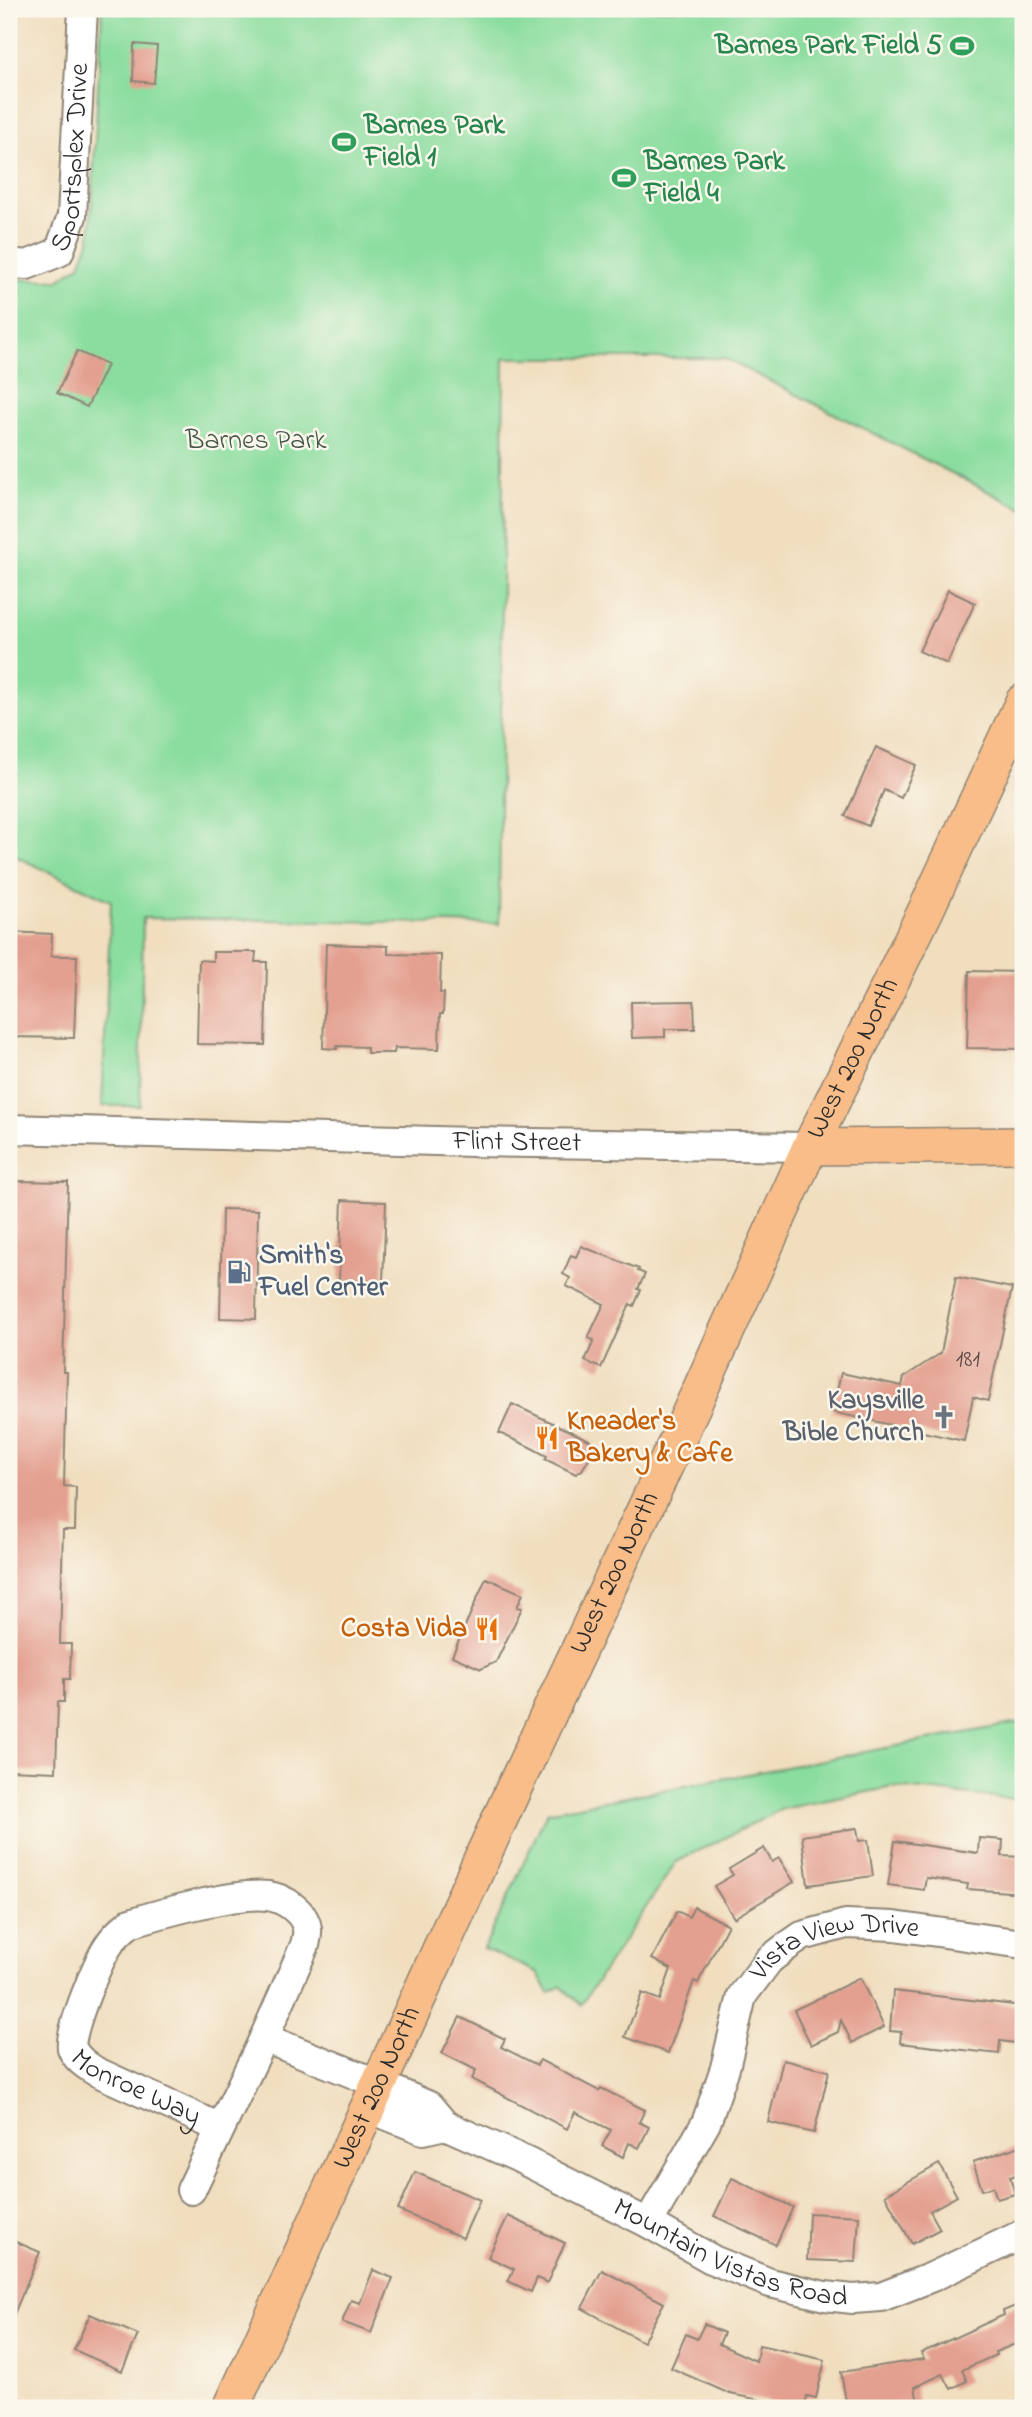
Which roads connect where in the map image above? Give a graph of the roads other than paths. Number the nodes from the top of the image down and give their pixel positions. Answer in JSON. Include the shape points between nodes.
{"nodes":[{"id":1,"x":83,"y":9,"type":"edge"},
{"id":2,"x":9,"y":263,"type":"edge"},
{"id":3,"x":1023,"y":702,"type":"edge"},
{"id":4,"x":9,"y":1129,"type":"edge"},
{"id":5,"x":1023,"y":1144,"type":"edge"},
{"id":6,"x":810,"y":1147,"type":"junction"},
{"id":7,"x":1023,"y":1944,"type":"edge"},
{"id":8,"x":264,"y":2038,"type":"junction"},
{"id":9,"x":373,"y":2096,"type":"junction"},
{"id":10,"x":220,"y":2128,"type":"junction"},
{"id":11,"x":191,"y":2190,"type":"dead end"},
{"id":12,"x":648,"y":2223,"type":"junction"},
{"id":13,"x":1023,"y":2234,"type":"edge"},
{"id":14,"x":231,"y":2408,"type":"edge"}],
"edges":[{"from":1,"to":2,"type":"street","name":"Sportsplex Drive","via":[[72,216],[59,252],[27,265]]},
{"from":3,"to":6,"type":"main road","name":"West 200 North"},
{"from":4,"to":6,"type":"street","name":"Flint Street"},
{"from":5,"to":6,"type":"main road","name":"Flint Street"},
{"from":6,"to":9,"type":"main road","name":"West 200 North"},
{"from":7,"to":12,"type":"street","name":"Vista View Drive","via":[[846,1924],[802,1936],[786,1947],[769,1960],[742,1996],[706,2123]]},
{"from":8,"to":9,"type":"street","name":"Mountain Vistas Road"},
{"from":8,"to":10,"type":"street"},
{"from":8,"to":10,"type":"street","name":"Monroe Way","via":[[305,1945],[307,1928],[298,1910],[282,1900],[268,1896],[231,1899],[130,1923],[107,1949],[71,2038],[78,2059]]},
{"from":9,"to":12,"type":"street","name":"Mountain Vistas Road","via":[[429,2106],[445,2125]]},
{"from":9,"to":14,"type":"main road","name":"West 200 North"},
{"from":10,"to":11,"type":"street"},
{"from":12,"to":13,"type":"street","name":"Mountain Vistas Road","via":[[713,2260],[770,2283],[853,2299],[881,2297]]}]}
